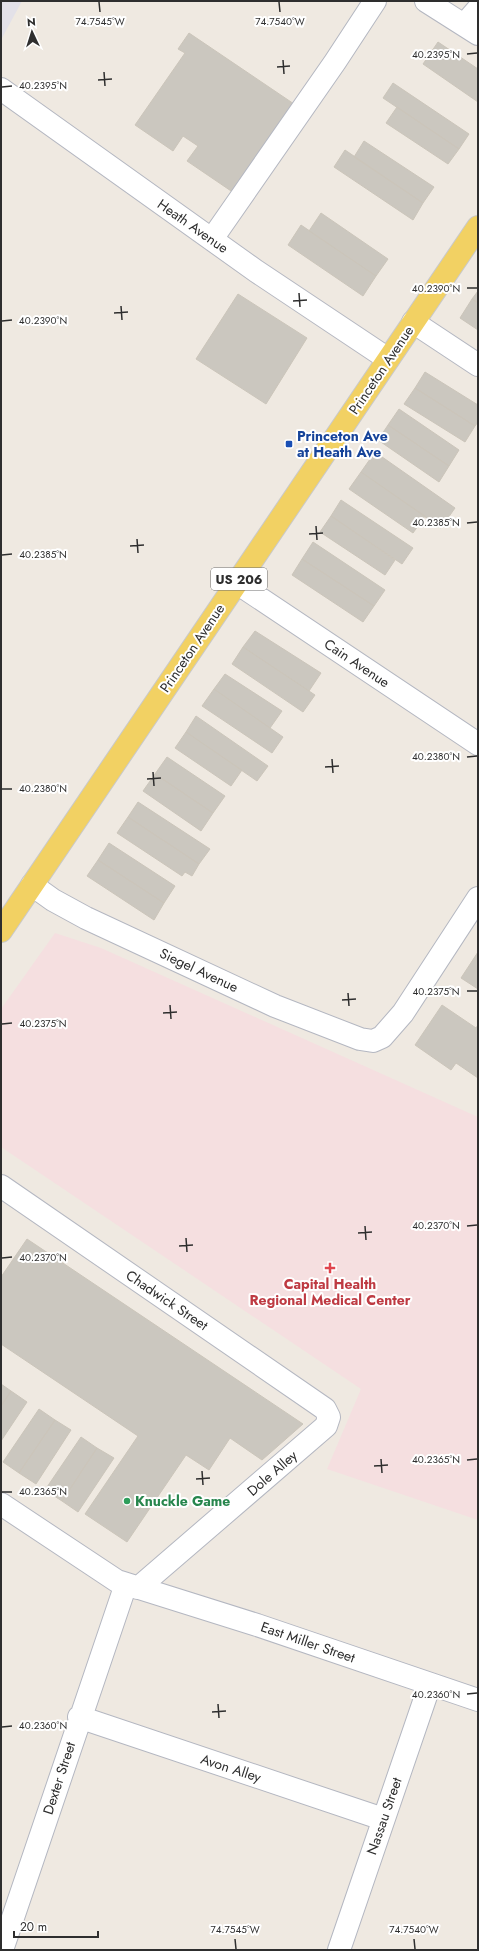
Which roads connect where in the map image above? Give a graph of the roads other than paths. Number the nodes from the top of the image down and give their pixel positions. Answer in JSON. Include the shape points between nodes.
{"nodes":[{"id":1,"x":375,"y":1,"type":"edge"},
{"id":2,"x":426,"y":1,"type":"edge"},
{"id":3,"x":473,"y":22,"type":"edge"},
{"id":4,"x":1,"y":89,"type":"edge"},
{"id":5,"x":478,"y":227,"type":"edge"},
{"id":6,"x":212,"y":239,"type":"junction"},
{"id":7,"x":413,"y":322,"type":"junction"},
{"id":8,"x":388,"y":359,"type":"junction"},
{"id":9,"x":478,"y":365,"type":"edge"},
{"id":10,"x":237,"y":583,"type":"junction"},
{"id":11,"x":478,"y":744,"type":"edge"},
{"id":12,"x":32,"y":885,"type":"junction"},
{"id":13,"x":478,"y":898,"type":"edge"},
{"id":14,"x":1,"y":931,"type":"edge"},
{"id":15,"x":1,"y":1186,"type":"edge"},
{"id":16,"x":329,"y":1417,"type":"joint"},
{"id":17,"x":1,"y":1504,"type":"edge"},
{"id":18,"x":132,"y":1586,"type":"junction"},
{"id":19,"x":430,"y":1684,"type":"junction"},
{"id":20,"x":478,"y":1700,"type":"edge"},
{"id":21,"x":79,"y":1718,"type":"junction"},
{"id":22,"x":383,"y":1819,"type":"junction"},
{"id":23,"x":2,"y":1950,"type":"edge"},
{"id":24,"x":339,"y":1950,"type":"edge"}],
"edges":[{"from":1,"to":6,"type":"street"},
{"from":2,"to":3,"type":"street"},
{"from":4,"to":6,"type":"street","name":"Heath Avenue"},
{"from":5,"to":7,"type":"main road","name":"Princeton Avenue","number":"US 206"},
{"from":6,"to":8,"type":"street","name":"Heath Avenue"},
{"from":7,"to":8,"type":"main road","name":"Princeton Avenue","number":"US 206"},
{"from":7,"to":9,"type":"street"},
{"from":8,"to":10,"type":"main road","name":"Princeton Avenue","number":"US 206"},
{"from":10,"to":11,"type":"street","name":"Cain Avenue"},
{"from":10,"to":12,"type":"main road","name":"Princeton Avenue","number":"US 206"},
{"from":12,"to":13,"type":"street","name":"Siegel Avenue","via":[[86,918],[275,1006],[373,1041],[382,1038],[403,1013]]},
{"from":12,"to":14,"type":"main road","name":"Princeton Avenue","number":"US 206"},
{"from":15,"to":16,"type":"street","name":"Chadwick Street","via":[[325,1409]]},
{"from":16,"to":18,"type":"street","name":"Dole Alley","via":[[326,1426]]},
{"from":17,"to":18,"type":"street","name":"East Miller Street","via":[[117,1581]]},
{"from":18,"to":19,"type":"street","name":"East Miller Street","via":[[257,1625]]},
{"from":18,"to":21,"type":"street","name":"Dexter Street"},
{"from":19,"to":20,"type":"street","name":"East Miller Street"},
{"from":19,"to":22,"type":"street","name":"Nassau Street"},
{"from":21,"to":22,"type":"street","name":"Avon Alley"},
{"from":21,"to":23,"type":"street","name":"Dexter Street"},
{"from":22,"to":24,"type":"street","name":"Nassau Street"}]}
